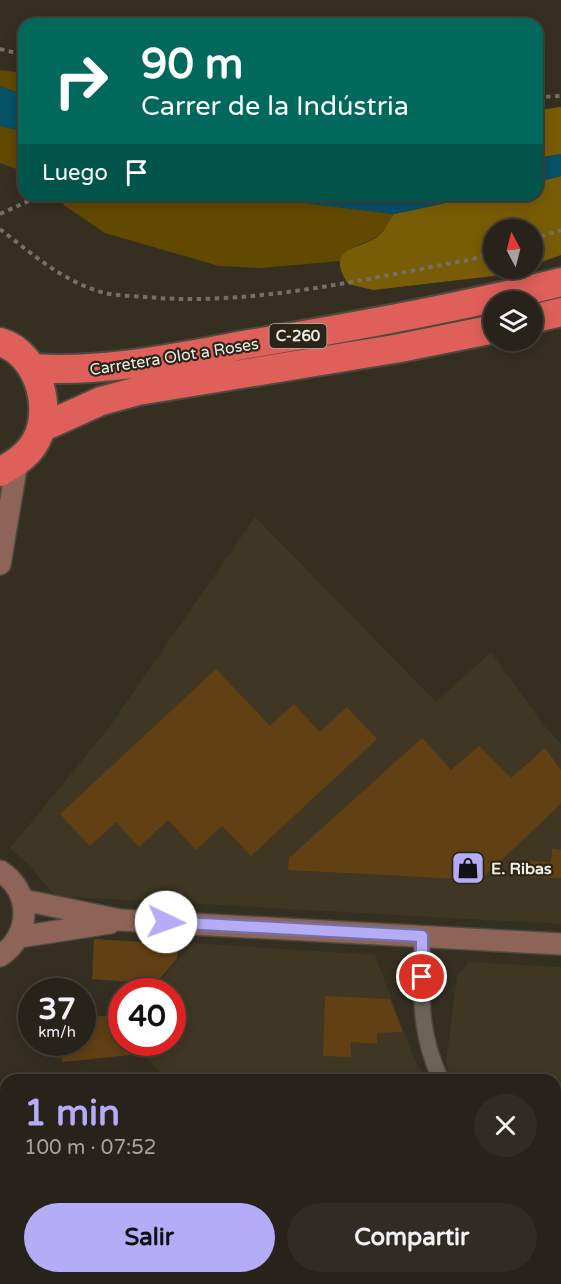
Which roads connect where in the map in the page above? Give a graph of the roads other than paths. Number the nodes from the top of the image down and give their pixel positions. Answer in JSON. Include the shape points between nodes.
{"nodes":[{"id":1,"x":561,"y":282,"type":"edge"},
{"id":2,"x":561,"y":312,"type":"edge"},
{"id":3,"x":543,"y":316,"type":"edge"},
{"id":4,"x":483,"y":331,"type":"edge"},
{"id":5,"x":0,"y":342,"type":"edge"},
{"id":6,"x":33,"y":368,"type":"junction"},
{"id":7,"x":41,"y":428,"type":"junction"},
{"id":8,"x":9,"y":467,"type":"edge"},
{"id":9,"x":0,"y":555,"type":"edge"},
{"id":10,"x":0,"y":871,"type":"edge"},
{"id":11,"x":23,"y":900,"type":"junction"},
{"id":12,"x":120,"y":920,"type":"junction"},
{"id":13,"x":422,"y":936,"type":"junction"},
{"id":14,"x":19,"y":937,"type":"junction"},
{"id":15,"x":561,"y":944,"type":"edge"},
{"id":16,"x":0,"y":956,"type":"edge"},
{"id":17,"x":438,"y":1074,"type":"edge"}],
"edges":[{"from":1,"to":6,"type":"highway","name":"Carretera Olot a Roses","number":"C-260","via":[[396,320],[212,351],[82,370]]},
{"from":2,"to":3,"type":"highway"},
{"from":4,"to":7,"type":"highway","name":"Carretera Olot a Roses","number":"C-260","via":[[138,391],[101,401]]},
{"from":5,"to":6,"type":"highway"},
{"from":6,"to":7,"type":"highway","via":[[44,406]]},
{"from":7,"to":8,"type":"highway","via":[[33,446]]},
{"from":8,"to":9,"type":"street"},
{"from":10,"to":11,"type":"street","via":[[14,882]]},
{"from":11,"to":12,"type":"street"},
{"from":11,"to":14,"type":"street","via":[[24,919]]},
{"from":12,"to":13,"type":"street"},
{"from":12,"to":14,"type":"street"},
{"from":13,"to":15,"type":"street"},
{"from":13,"to":17,"type":"street","via":[[422,1020],[429,1055]]},
{"from":14,"to":16,"type":"street"}]}
